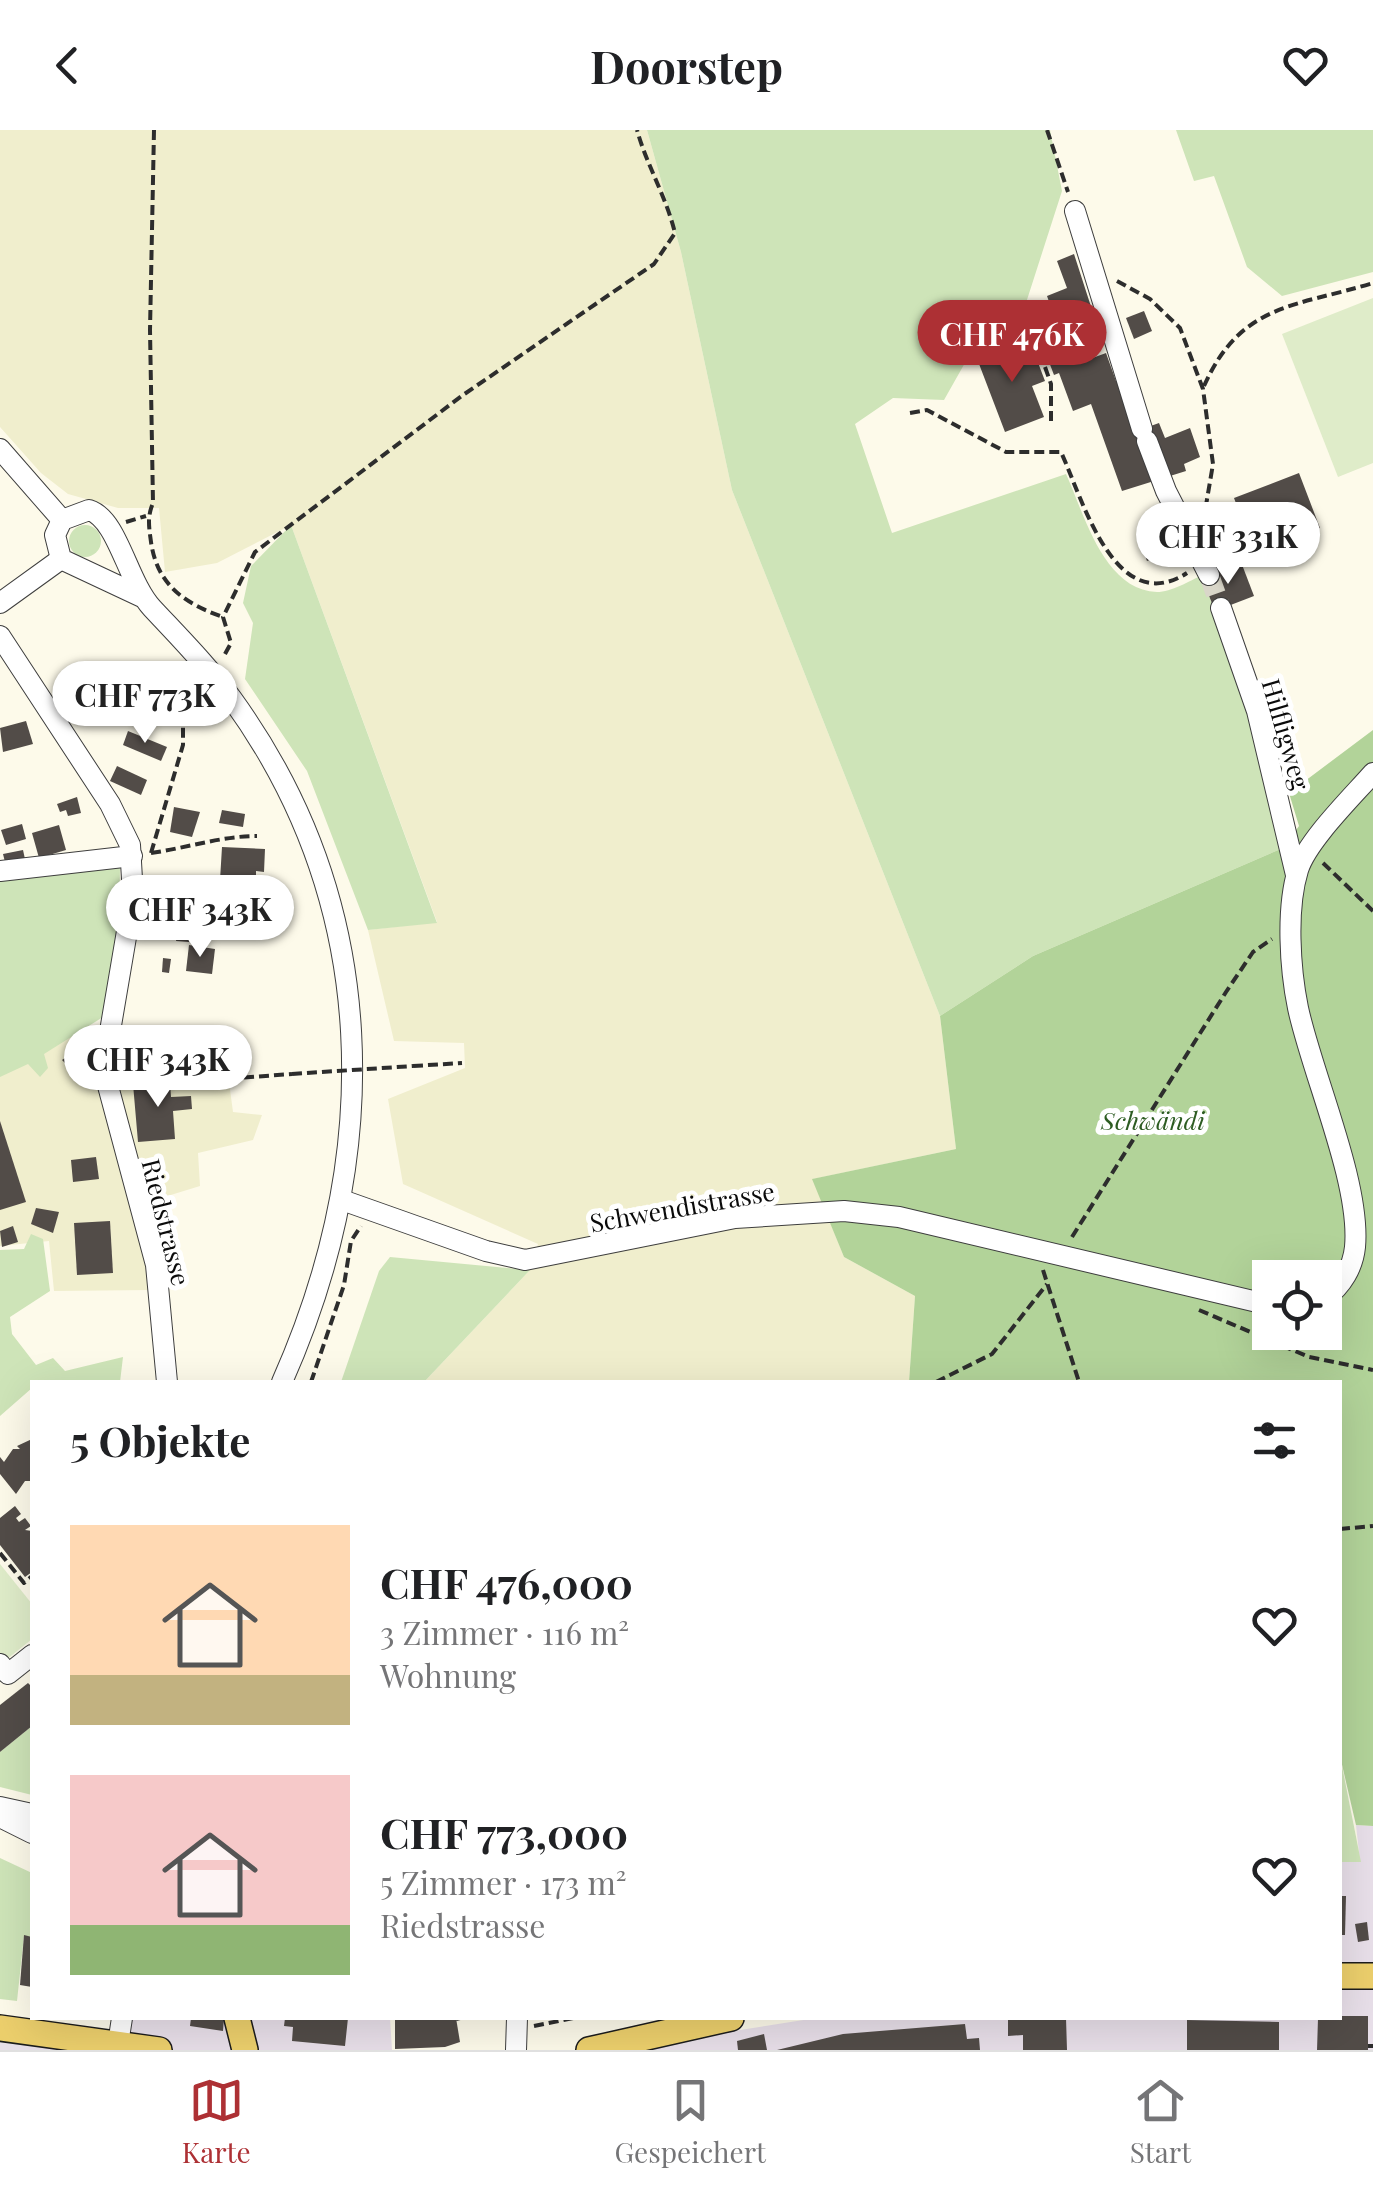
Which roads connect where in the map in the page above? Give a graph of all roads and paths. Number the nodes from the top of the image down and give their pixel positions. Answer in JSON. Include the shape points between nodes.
{"nodes":[{"id":1,"x":154,"y":130,"type":"edge"},
{"id":2,"x":637,"y":130,"type":"edge"},
{"id":3,"x":1047,"y":130,"type":"edge"},
{"id":4,"x":1075,"y":211,"type":"joint"},
{"id":5,"x":1090,"y":266,"type":"junction"},
{"id":6,"x":1373,"y":283,"type":"edge"},
{"id":7,"x":1045,"y":368,"type":"dead end"},
{"id":8,"x":1203,"y":389,"type":"junction"},
{"id":9,"x":910,"y":412,"type":"dead end"},
{"id":10,"x":1052,"y":420,"type":"dead end"},
{"id":11,"x":0,"y":449,"type":"edge"},
{"id":12,"x":148,"y":516,"type":"junction"},
{"id":13,"x":62,"y":520,"type":"junction"},
{"id":14,"x":114,"y":536,"type":"junction"},
{"id":15,"x":62,"y":559,"type":"junction"},
{"id":16,"x":1203,"y":563,"type":"junction"},
{"id":17,"x":89,"y":570,"type":"junction"},
{"id":18,"x":142,"y":597,"type":"junction"},
{"id":19,"x":0,"y":603,"type":"edge"},
{"id":20,"x":1222,"y":608,"type":"tunnel mouth"},
{"id":21,"x":224,"y":617,"type":"junction"},
{"id":22,"x":0,"y":636,"type":"edge"},
{"id":23,"x":225,"y":654,"type":"dead end"},
{"id":24,"x":192,"y":682,"type":"dead end"},
{"id":25,"x":1373,"y":773,"type":"edge"},
{"id":26,"x":257,"y":836,"type":"dead end"},
{"id":27,"x":1311,"y":849,"type":"junction"},
{"id":28,"x":132,"y":856,"type":"junction"},
{"id":29,"x":0,"y":871,"type":"edge"},
{"id":30,"x":1296,"y":874,"type":"junction"},
{"id":31,"x":1373,"y":911,"type":"edge"},
{"id":32,"x":1292,"y":924,"type":"junction"},
{"id":33,"x":462,"y":1063,"type":"dead end"},
{"id":34,"x":108,"y":1068,"type":"junction"},
{"id":35,"x":342,"y":1200,"type":"junction"},
{"id":36,"x":352,"y":1241,"type":"dead end"},
{"id":37,"x":1035,"y":1246,"type":"junction"},
{"id":38,"x":1061,"y":1253,"type":"junction"},
{"id":39,"x":1342,"y":1278,"type":"edge"},
{"id":40,"x":1047,"y":1284,"type":"junction"},
{"id":41,"x":1252,"y":1301,"type":"edge"},
{"id":42,"x":1190,"y":1306,"type":"dead end"},
{"id":43,"x":1373,"y":1370,"type":"edge"},
{"id":44,"x":167,"y":1380,"type":"edge"},
{"id":45,"x":283,"y":1380,"type":"edge"},
{"id":46,"x":313,"y":1380,"type":"edge"},
{"id":47,"x":940,"y":1380,"type":"edge"},
{"id":48,"x":1078,"y":1380,"type":"edge"},
{"id":49,"x":1373,"y":1526,"type":"edge"},
{"id":50,"x":1342,"y":1529,"type":"edge"},
{"id":51,"x":0,"y":1553,"type":"edge"},
{"id":52,"x":30,"y":1578,"type":"edge"},
{"id":53,"x":30,"y":1657,"type":"edge"},
{"id":54,"x":0,"y":1664,"type":"edge"},
{"id":55,"x":0,"y":1807,"type":"edge"},
{"id":56,"x":30,"y":1814,"type":"edge"},
{"id":57,"x":0,"y":1818,"type":"edge"},
{"id":58,"x":30,"y":1832,"type":"edge"},
{"id":59,"x":1342,"y":1976,"type":"edge"},
{"id":60,"x":1373,"y":1976,"type":"edge"},
{"id":61,"x":122,"y":2020,"type":"edge"},
{"id":62,"x":238,"y":2020,"type":"edge"},
{"id":63,"x":564,"y":2020,"type":"edge"},
{"id":64,"x":725,"y":2020,"type":"edge"},
{"id":65,"x":524,"y":2025,"type":"edge"},
{"id":66,"x":0,"y":2028,"type":"edge"},
{"id":67,"x":682,"y":2039,"type":"edge"},
{"id":68,"x":118,"y":2044,"type":"junction"},
{"id":69,"x":159,"y":2050,"type":"edge"},
{"id":70,"x":245,"y":2050,"type":"edge"},
{"id":71,"x":516,"y":2050,"type":"edge"},
{"id":72,"x":589,"y":2050,"type":"edge"}],
"edges":[{"from":1,"to":12,"type":"path","via":[[154,503]]},
{"from":2,"to":21,"type":"path","via":[[675,233],[654,264],[463,395],[254,552]]},
{"from":3,"to":4,"type":"path"},
{"from":4,"to":5,"type":"street"},
{"from":5,"to":8,"type":"path","via":[[1150,299],[1180,328]]},
{"from":5,"to":16,"type":"street","via":[[1144,435]]},
{"from":6,"to":8,"type":"path","via":[[1256,318],[1215,360]]},
{"from":7,"to":10,"type":"path"},
{"from":8,"to":16,"type":"path","via":[[1214,464]]},
{"from":9,"to":16,"type":"path","via":[[927,410],[1006,452],[1062,452],[1106,551],[1140,582],[1162,585]]},
{"from":11,"to":13,"type":"street"},
{"from":12,"to":14,"type":"path"},
{"from":12,"to":21,"type":"path","via":[[162,578],[177,594]]},
{"from":13,"to":14,"type":"street","via":[[89,510]]},
{"from":13,"to":15,"type":"street","via":[[55,535]]},
{"from":14,"to":17,"type":"street","via":[[108,560]]},
{"from":14,"to":18,"type":"street"},
{"from":15,"to":17,"type":"street"},
{"from":15,"to":19,"type":"street"},
{"from":17,"to":18,"type":"street"},
{"from":18,"to":35,"type":"street","via":[[250,726],[297,812],[323,880],[351,1026],[352,1122]]},
{"from":20,"to":30,"type":"street","name":"Hilfligweg","via":[[1257,711]]},
{"from":21,"to":23,"type":"path","via":[[231,644]]},
{"from":22,"to":28,"type":"street","name":"Riedstrasse","via":[[110,804]]},
{"from":24,"to":26,"type":"path","via":[[184,702],[183,745],[151,853]]},
{"from":25,"to":27,"type":"street"},
{"from":27,"to":30,"type":"street"},
{"from":27,"to":31,"type":"path"},
{"from":28,"to":29,"type":"street"},
{"from":28,"to":34,"type":"street","name":"Riedstrasse","via":[[130,920]]},
{"from":30,"to":32,"type":"street"},
{"from":32,"to":38,"type":"path","via":[[1253,952]]},
{"from":32,"to":39,"type":"street","via":[[1297,1006],[1355,1230]]},
{"from":33,"to":34,"type":"path","bridge":true,"via":[[209,1080],[181,1067]]},
{"from":34,"to":44,"type":"street","name":"Riedstrasse","via":[[116,1126],[156,1264]]},
{"from":35,"to":37,"type":"street","name":"Schwendistrasse","via":[[524,1260],[786,1212],[899,1216]]},
{"from":35,"to":45,"type":"street","via":[[319,1292]]},
{"from":36,"to":46,"type":"path"},
{"from":37,"to":38,"type":"street","name":"Schwendistrasse"},
{"from":37,"to":40,"type":"path"},
{"from":38,"to":41,"type":"street","name":"Schwendistrasse"},
{"from":40,"to":47,"type":"path","via":[[992,1354]]},
{"from":40,"to":48,"type":"path"},
{"from":42,"to":43,"type":"path","via":[[1308,1357]]},
{"from":49,"to":50,"type":"path"},
{"from":51,"to":52,"type":"path","via":[[24,1583]]},
{"from":53,"to":54,"type":"street","via":[[8,1674]]},
{"from":55,"to":56,"type":"street"},
{"from":57,"to":58,"type":"street"},
{"from":59,"to":60,"type":"main road"},
{"from":61,"to":68,"type":"street"},
{"from":62,"to":70,"type":"main road"},
{"from":63,"to":65,"type":"path"},
{"from":64,"to":67,"type":"main road"},
{"from":65,"to":71,"type":"street"},
{"from":66,"to":68,"type":"main road"},
{"from":67,"to":72,"type":"main road"},
{"from":68,"to":69,"type":"main road"}]}
